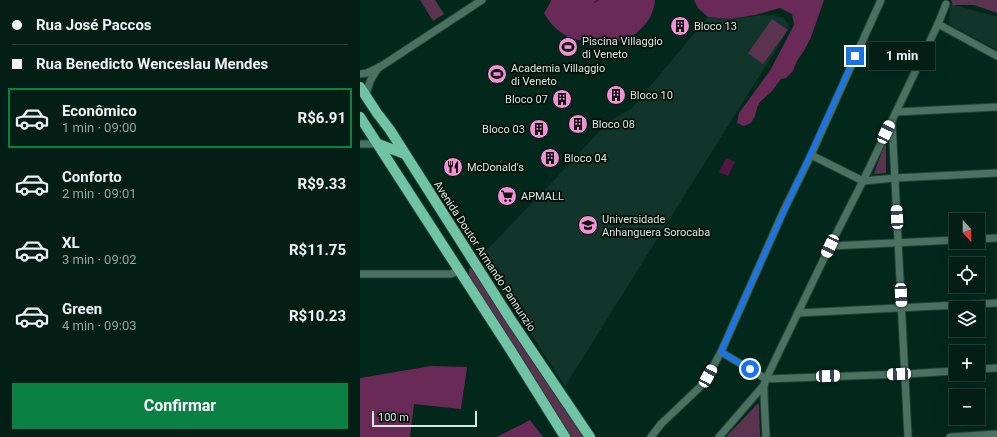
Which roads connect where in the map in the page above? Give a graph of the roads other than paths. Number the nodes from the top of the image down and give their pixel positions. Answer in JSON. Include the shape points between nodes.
{"nodes":[{"id":1,"x":482,"y":0,"type":"edge"},
{"id":2,"x":881,"y":0,"type":"edge"},
{"id":3,"x":946,"y":4,"type":"dead end"},
{"id":4,"x":938,"y":24,"type":"junction"},
{"id":5,"x":997,"y":56,"type":"edge"},
{"id":6,"x":380,"y":67,"type":"junction"},
{"id":7,"x":360,"y":74,"type":"edge"},
{"id":8,"x":360,"y":87,"type":"edge"},
{"id":9,"x":366,"y":97,"type":"junction"},
{"id":10,"x":997,"y":107,"type":"edge"},
{"id":11,"x":896,"y":112,"type":"junction"},
{"id":12,"x":360,"y":117,"type":"edge"},
{"id":13,"x":892,"y":120,"type":"junction"},
{"id":14,"x":360,"y":144,"type":"edge"},
{"id":15,"x":378,"y":144,"type":"junction"},
{"id":16,"x":405,"y":154,"type":"junction"},
{"id":17,"x":811,"y":155,"type":"junction"},
{"id":18,"x":997,"y":173,"type":"edge"},
{"id":19,"x":895,"y":178,"type":"junction"},
{"id":20,"x":864,"y":181,"type":"junction"},
{"id":21,"x":997,"y":238,"type":"edge"},
{"id":22,"x":985,"y":239,"type":"edge"},
{"id":23,"x":949,"y":240,"type":"edge"},
{"id":24,"x":898,"y":243,"type":"junction"},
{"id":25,"x":830,"y":246,"type":"junction"},
{"id":26,"x":472,"y":258,"type":"junction"},
{"id":27,"x":459,"y":270,"type":"junction"},
{"id":28,"x":360,"y":274,"type":"edge"},
{"id":29,"x":997,"y":303,"type":"edge"},
{"id":30,"x":901,"y":308,"type":"junction"},
{"id":31,"x":798,"y":313,"type":"junction"},
{"id":32,"x":721,"y":352,"type":"junction"},
{"id":33,"x":997,"y":368,"type":"edge"},
{"id":34,"x":985,"y":369,"type":"edge"},
{"id":35,"x":949,"y":371,"type":"edge"},
{"id":36,"x":905,"y":374,"type":"junction"},
{"id":37,"x":765,"y":382,"type":"junction"},
{"id":38,"x":997,"y":434,"type":"edge"},
{"id":39,"x":565,"y":437,"type":"edge"},
{"id":40,"x":590,"y":437,"type":"edge"},
{"id":41,"x":651,"y":437,"type":"edge"},
{"id":42,"x":718,"y":437,"type":"edge"},
{"id":43,"x":766,"y":437,"type":"edge"},
{"id":44,"x":908,"y":437,"type":"edge"},
{"id":45,"x":950,"y":437,"type":"edge"}],
"edges":[{"from":1,"to":6,"type":"street"},
{"from":2,"to":17,"type":"street"},
{"from":3,"to":4,"type":"street"},
{"from":4,"to":5,"type":"street"},
{"from":4,"to":11,"type":"street"},
{"from":6,"to":7,"type":"street"},
{"from":6,"to":9,"type":"street","via":[[371,79]]},
{"from":8,"to":9,"type":"main road","name":"Avenida Doutor Armando Pannunzio"},
{"from":9,"to":16,"type":"main road","name":"Avenida Doutor Armando Pannunzio"},
{"from":10,"to":11,"type":"street"},
{"from":11,"to":13,"type":"street"},
{"from":12,"to":15,"type":"main road"},
{"from":13,"to":19,"type":"street"},
{"from":13,"to":20,"type":"street"},
{"from":14,"to":15,"type":"street"},
{"from":15,"to":16,"type":"main road"},
{"from":15,"to":27,"type":"main road"},
{"from":16,"to":26,"type":"main road","name":"Avenida Doutor Armando Pannunzio"},
{"from":17,"to":20,"type":"street"},
{"from":17,"to":32,"type":"street"},
{"from":18,"to":19,"type":"street"},
{"from":19,"to":20,"type":"street"},
{"from":19,"to":24,"type":"street"},
{"from":20,"to":25,"type":"street"},
{"from":21,"to":22,"type":"street"},
{"from":23,"to":24,"type":"street"},
{"from":24,"to":25,"type":"street"},
{"from":24,"to":30,"type":"street"},
{"from":25,"to":31,"type":"street"},
{"from":26,"to":27,"type":"main road"},
{"from":26,"to":40,"type":"main road","name":"Avenida Doutor Armando Pannunzio"},
{"from":27,"to":28,"type":"street","via":[[451,274]]},
{"from":27,"to":39,"type":"main road"},
{"from":29,"to":30,"type":"street"},
{"from":30,"to":31,"type":"street"},
{"from":30,"to":36,"type":"street"},
{"from":31,"to":37,"type":"street"},
{"from":32,"to":37,"type":"street"},
{"from":32,"to":41,"type":"street","via":[[700,387]]},
{"from":33,"to":34,"type":"street"},
{"from":35,"to":36,"type":"street"},
{"from":36,"to":37,"type":"street"},
{"from":36,"to":44,"type":"street"},
{"from":37,"to":42,"type":"street"},
{"from":37,"to":43,"type":"street"},
{"from":38,"to":45,"type":"street"}]}
